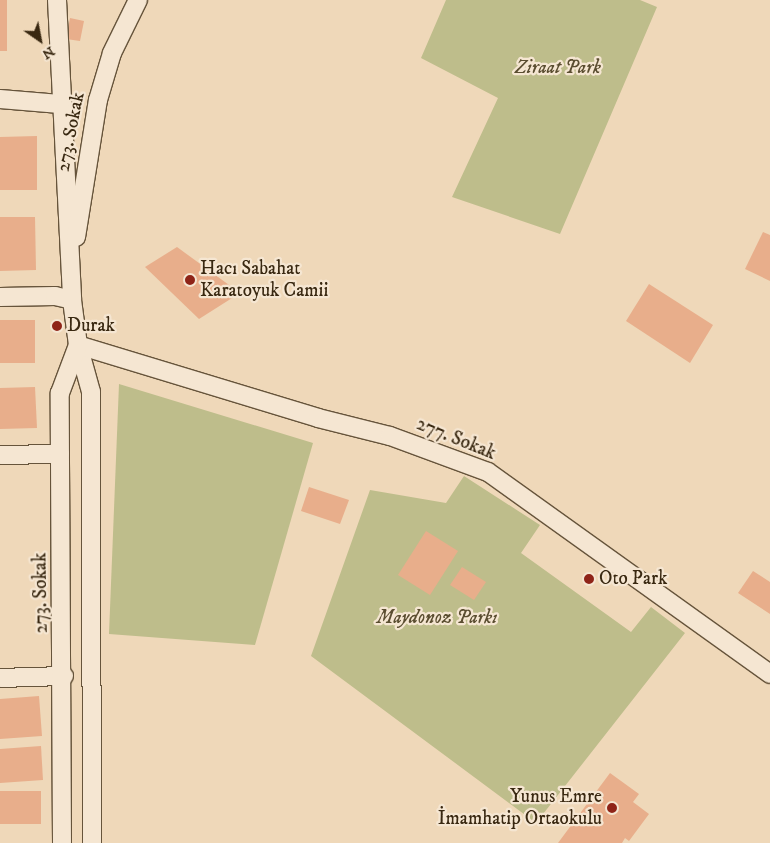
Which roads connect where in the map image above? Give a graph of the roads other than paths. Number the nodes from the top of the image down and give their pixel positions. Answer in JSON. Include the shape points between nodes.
{"nodes":[{"id":1,"x":56,"y":0,"type":"edge"},
{"id":2,"x":138,"y":0,"type":"edge"},
{"id":3,"x":0,"y":99,"type":"edge"},
{"id":4,"x":60,"y":104,"type":"junction"},
{"id":5,"x":71,"y":279,"type":"junction"},
{"id":6,"x":0,"y":297,"type":"edge"},
{"id":7,"x":72,"y":300,"type":"junction"},
{"id":8,"x":78,"y":345,"type":"junction"},
{"id":9,"x":60,"y":454,"type":"junction"},
{"id":10,"x":0,"y":455,"type":"edge"},
{"id":11,"x":770,"y":674,"type":"edge"},
{"id":12,"x":64,"y":676,"type":"junction"},
{"id":13,"x":0,"y":678,"type":"edge"},
{"id":14,"x":62,"y":843,"type":"edge"},
{"id":15,"x":92,"y":843,"type":"edge"}],
"edges":[{"from":1,"to":4,"type":"street","name":"273. Sokak"},
{"from":2,"to":5,"type":"street","name":"273. Sokak","via":[[112,53],[98,100],[85,167]]},
{"from":3,"to":4,"type":"street"},
{"from":4,"to":5,"type":"street","name":"273. Sokak"},
{"from":5,"to":7,"type":"street","name":"273. Sokak"},
{"from":6,"to":7,"type":"street","via":[[55,296]]},
{"from":7,"to":8,"type":"street","name":"273. Sokak"},
{"from":8,"to":9,"type":"street","name":"273. Sokak","via":[[60,393]]},
{"from":8,"to":11,"type":"street","name":"277. Sokak","via":[[390,436],[488,472]]},
{"from":8,"to":15,"type":"street","name":"273. Sokak","via":[[91,392]]},
{"from":9,"to":10,"type":"street"},
{"from":9,"to":12,"type":"street","name":"273. Sokak"},
{"from":12,"to":13,"type":"street"},
{"from":12,"to":14,"type":"street","name":"273. Sokak"}]}
